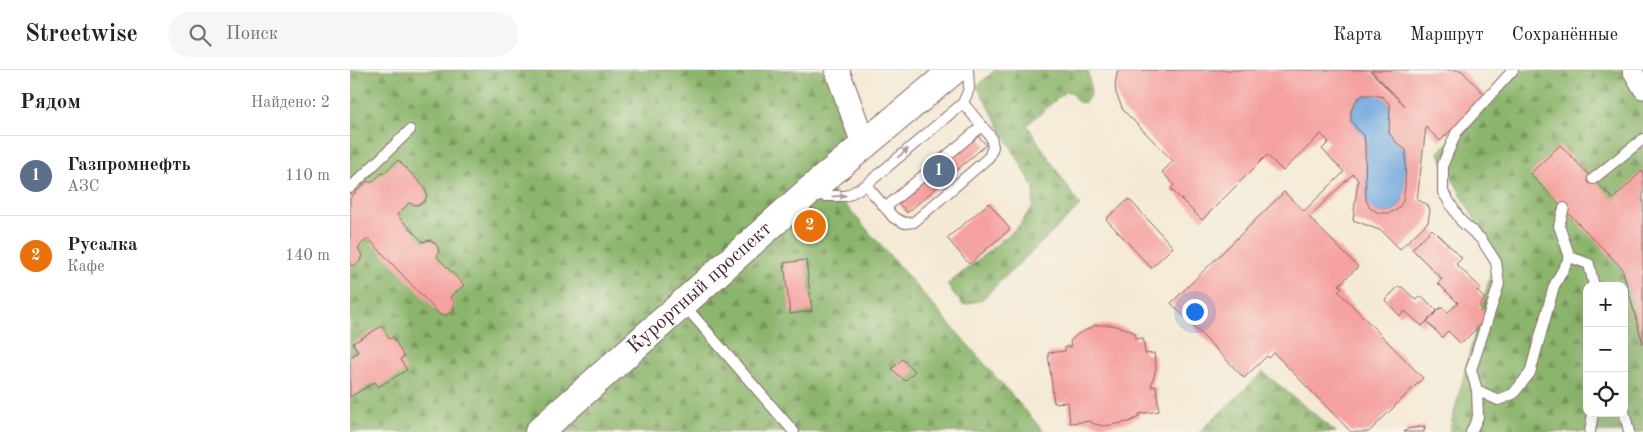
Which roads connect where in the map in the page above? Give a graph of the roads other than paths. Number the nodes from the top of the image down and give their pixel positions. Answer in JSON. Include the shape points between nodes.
{"nodes":[{"id":1,"x":837,"y":70,"type":"edge"},
{"id":2,"x":954,"y":70,"type":"edge"},
{"id":3,"x":968,"y":70,"type":"edge"},
{"id":4,"x":1513,"y":70,"type":"edge"},
{"id":5,"x":1632,"y":70,"type":"edge"},
{"id":6,"x":1643,"y":89,"type":"edge"},
{"id":7,"x":963,"y":103,"type":"junction"},
{"id":8,"x":982,"y":126,"type":"junction"},
{"id":9,"x":410,"y":130,"type":"dead end"},
{"id":10,"x":1643,"y":139,"type":"edge"},
{"id":11,"x":864,"y":145,"type":"junction"},
{"id":12,"x":1593,"y":179,"type":"dead end"},
{"id":13,"x":866,"y":185,"type":"junction"},
{"id":14,"x":350,"y":188,"type":"edge"},
{"id":15,"x":810,"y":190,"type":"junction"},
{"id":16,"x":886,"y":208,"type":"junction"},
{"id":17,"x":1564,"y":208,"type":"dead end"},
{"id":18,"x":1570,"y":257,"type":"junction"},
{"id":19,"x":1593,"y":282,"type":"edge"},
{"id":20,"x":683,"y":304,"type":"junction"},
{"id":21,"x":1477,"y":390,"type":"junction"},
{"id":22,"x":1593,"y":417,"type":"edge"},
{"id":23,"x":1626,"y":417,"type":"edge"},
{"id":24,"x":539,"y":432,"type":"edge"},
{"id":25,"x":794,"y":432,"type":"edge"},
{"id":26,"x":1471,"y":432,"type":"edge"},
{"id":27,"x":1590,"y":432,"type":"edge"},
{"id":28,"x":1629,"y":432,"type":"edge"}],
"edges":[{"from":1,"to":11,"type":"street"},
{"from":2,"to":11,"type":"main road","name":"Курортный проспект"},
{"from":3,"to":7,"type":"lane","via":[[969,89]]},
{"from":4,"to":21,"type":"lane","via":[[1456,133],[1443,164],[1443,192],[1461,221],[1481,239],[1496,262],[1499,284],[1470,370]]},
{"from":5,"to":6,"type":"street"},
{"from":7,"to":8,"type":"lane"},
{"from":13,"to":7,"type":"lane","one_way":true},
{"from":8,"to":16,"type":"lane"},
{"from":8,"to":16,"type":"lane","via":[[991,137],[993,147],[989,157],[914,222],[904,223],[894,218]]},
{"from":9,"to":14,"type":"lane"},
{"from":10,"to":12,"type":"lane"},
{"from":11,"to":15,"type":"main road","name":"Курортный проспект"},
{"from":15,"to":13,"type":"lane","one_way":true,"via":[[824,196],[846,196]]},
{"from":13,"to":16,"type":"lane"},
{"from":15,"to":20,"type":"main road","name":"Курортный проспект"},
{"from":17,"to":18,"type":"lane","via":[[1559,226]]},
{"from":18,"to":19,"type":"lane","via":[[1589,264]]},
{"from":18,"to":21,"type":"lane","via":[[1554,286],[1530,373],[1514,394],[1498,400]]},
{"from":20,"to":24,"type":"main road","name":"Курортный проспект"},
{"from":20,"to":25,"type":"lane"},
{"from":21,"to":26,"type":"lane","via":[[1478,417]]},
{"from":22,"to":27,"type":"lane"},
{"from":23,"to":28,"type":"lane"}]}
